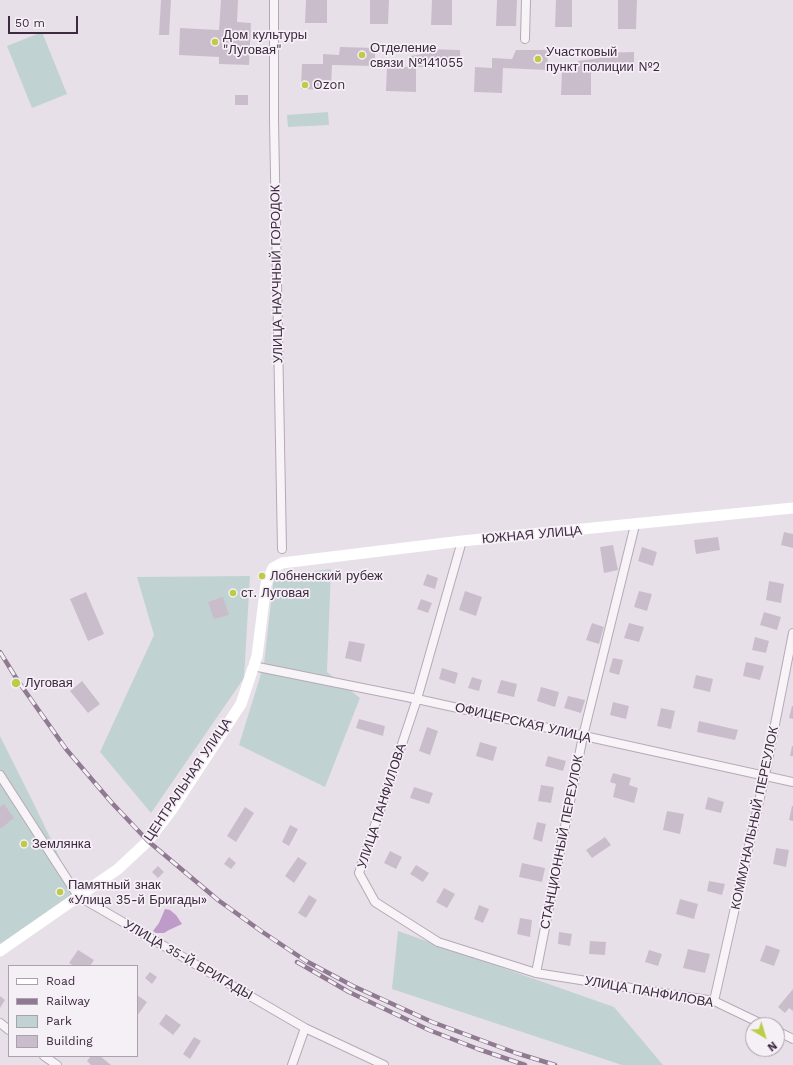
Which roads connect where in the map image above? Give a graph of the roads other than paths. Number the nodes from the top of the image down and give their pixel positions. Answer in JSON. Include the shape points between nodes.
{"nodes":[{"id":1,"x":274,"y":0,"type":"edge"},
{"id":2,"x":526,"y":0,"type":"edge"},
{"id":3,"x":525,"y":39,"type":"dead end"},
{"id":4,"x":793,"y":508,"type":"edge"},
{"id":5,"x":635,"y":525,"type":"junction"},
{"id":6,"x":462,"y":541,"type":"junction"},
{"id":7,"x":282,"y":549,"type":"dead end"},
{"id":8,"x":273,"y":568,"type":"joint"},
{"id":9,"x":793,"y":634,"type":"edge"},
{"id":10,"x":253,"y":666,"type":"junction"},
{"id":11,"x":417,"y":699,"type":"junction"},
{"id":12,"x":583,"y":736,"type":"junction"},
{"id":13,"x":0,"y":775,"type":"edge"},
{"id":14,"x":765,"y":775,"type":"junction"},
{"id":15,"x":793,"y":782,"type":"edge"},
{"id":16,"x":78,"y":896,"type":"junction"},
{"id":17,"x":0,"y":951,"type":"edge"},
{"id":18,"x":536,"y":973,"type":"junction"},
{"id":19,"x":714,"y":1001,"type":"junction"},
{"id":20,"x":747,"y":1017,"type":"edge"},
{"id":21,"x":0,"y":1023,"type":"edge"},
{"id":22,"x":305,"y":1028,"type":"junction"},
{"id":23,"x":8,"y":1029,"type":"edge"},
{"id":24,"x":45,"y":1057,"type":"edge"},
{"id":25,"x":57,"y":1065,"type":"edge"},
{"id":26,"x":292,"y":1065,"type":"edge"},
{"id":27,"x":384,"y":1065,"type":"edge"}],
"edges":[{"from":1,"to":7,"type":"street","name":"УЛИЦА НАУЧНЫЙ ГОРОДОК"},
{"from":2,"to":3,"type":"street"},
{"from":4,"to":5,"type":"street","name":"ЮЖНАЯ УЛИЦА"},
{"from":5,"to":6,"type":"street","name":"ЮЖНАЯ УЛИЦА"},
{"from":5,"to":12,"type":"street","name":"СТАНЦИОННЫЙ ПЕРЕУЛОК"},
{"from":6,"to":8,"type":"street","name":"ЮЖНАЯ УЛИЦА","via":[[282,563]]},
{"from":6,"to":11,"type":"street","name":"УЛИЦА ПАНФИЛОВА"},
{"from":8,"to":10,"type":"street","name":"ЦЕНТРАЛЬНАЯ УЛИЦА","via":[[266,584]]},
{"from":9,"to":14,"type":"street","name":"КОММУНАЛЬНЫЙ ПЕРЕУЛОК"},
{"from":10,"to":11,"type":"street","name":"ОФИЦЕРСКАЯ УЛИЦА"},
{"from":10,"to":16,"type":"street","name":"ЦЕНТРАЛЬНАЯ УЛИЦА","via":[[240,704],[152,836],[118,869]]},
{"from":11,"to":12,"type":"street","name":"ОФИЦЕРСКАЯ УЛИЦА"},
{"from":11,"to":18,"type":"street","name":"УЛИЦА ПАНФИЛОВА","via":[[359,873],[375,902],[438,942]]},
{"from":12,"to":14,"type":"street","name":"ОФИЦЕРСКАЯ УЛИЦА"},
{"from":12,"to":18,"type":"street","name":"СТАНЦИОННЫЙ ПЕРЕУЛОК"},
{"from":13,"to":16,"type":"street","name":"УЛИЦА 35-Й БРИГАДЫ"},
{"from":14,"to":15,"type":"street","name":"ОФИЦЕРСКАЯ УЛИЦА"},
{"from":14,"to":19,"type":"street","name":"КОММУНАЛЬНЫЙ ПЕРЕУЛОК"},
{"from":16,"to":17,"type":"street","name":"ЦЕНТРАЛЬНАЯ УЛИЦА"},
{"from":16,"to":22,"type":"street","name":"УЛИЦА 35-Й БРИГАДЫ"},
{"from":18,"to":19,"type":"street","name":"УЛИЦА ПАНФИЛОВА"},
{"from":19,"to":20,"type":"street","name":"УЛИЦА ПАНФИЛОВА"},
{"from":21,"to":23,"type":"street"},
{"from":22,"to":26,"type":"street"},
{"from":22,"to":27,"type":"street","name":"УЛИЦА 35-Й БРИГАДЫ"},
{"from":24,"to":25,"type":"street"}]}
